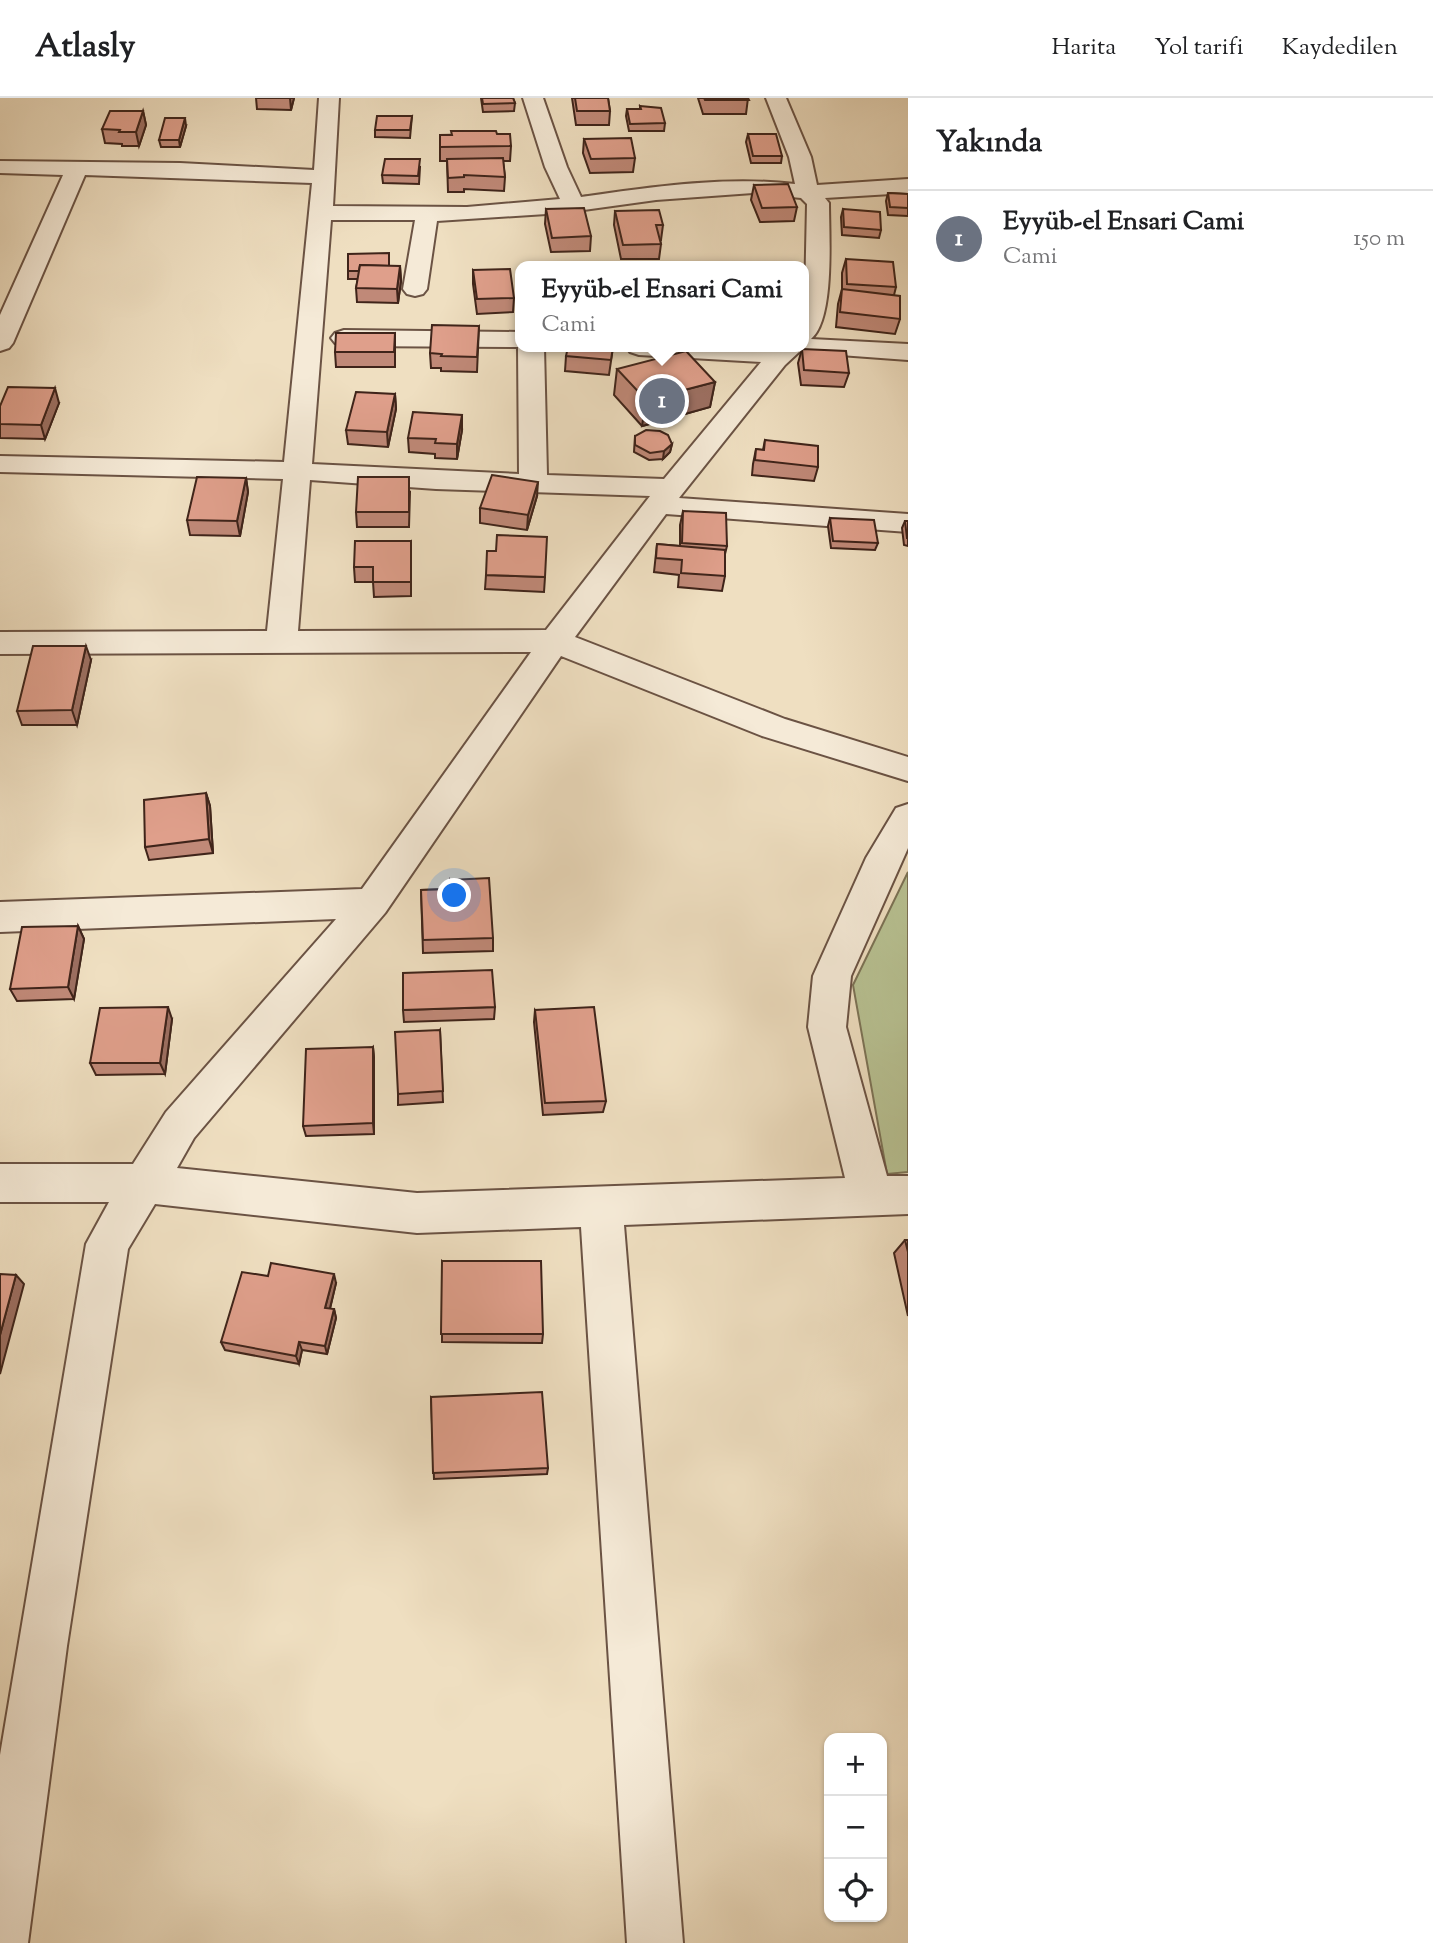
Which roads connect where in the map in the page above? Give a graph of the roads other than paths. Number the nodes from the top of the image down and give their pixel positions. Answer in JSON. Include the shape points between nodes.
{"nodes":[{"id":1,"x":329,"y":98,"type":"edge"},
{"id":2,"x":533,"y":98,"type":"edge"},
{"id":3,"x":776,"y":98,"type":"edge"},
{"id":4,"x":0,"y":167,"type":"edge"},
{"id":5,"x":77,"y":168,"type":"junction"},
{"id":6,"x":324,"y":177,"type":"junction"},
{"id":7,"x":908,"y":186,"type":"edge"},
{"id":8,"x":808,"y":191,"type":"junction"},
{"id":9,"x":574,"y":204,"type":"junction"},
{"id":10,"x":321,"y":213,"type":"junction"},
{"id":11,"x":428,"y":214,"type":"junction"},
{"id":12,"x":415,"y":289,"type":"dead end"},
{"id":13,"x":809,"y":319,"type":"edge"},
{"id":14,"x":308,"y":338,"type":"junction"},
{"id":15,"x":515,"y":340,"type":"edge"},
{"id":16,"x":0,"y":343,"type":"edge"},
{"id":17,"x":809,"y":349,"type":"edge"},
{"id":18,"x":531,"y":352,"type":"edge"},
{"id":19,"x":788,"y":352,"type":"edge"},
{"id":20,"x":908,"y":352,"type":"edge"},
{"id":21,"x":0,"y":464,"type":"edge"},
{"id":22,"x":295,"y":471,"type":"junction"},
{"id":23,"x":533,"y":484,"type":"junction"},
{"id":24,"x":665,"y":497,"type":"junction"},
{"id":25,"x":908,"y":523,"type":"edge"},
{"id":26,"x":555,"y":640,"type":"junction"},
{"id":27,"x":282,"y":641,"type":"junction"},
{"id":28,"x":0,"y":643,"type":"edge"},
{"id":29,"x":908,"y":769,"type":"edge"},
{"id":30,"x":908,"y":817,"type":"edge"},
{"id":31,"x":372,"y":904,"type":"junction"},
{"id":32,"x":0,"y":917,"type":"edge"},
{"id":33,"x":0,"y":1183,"type":"edge"},
{"id":34,"x":142,"y":1183,"type":"junction"},
{"id":35,"x":889,"y":1195,"type":"edge"},
{"id":36,"x":601,"y":1206,"type":"junction"},
{"id":37,"x":1,"y":1943,"type":"edge"},
{"id":38,"x":655,"y":1943,"type":"edge"}],
"edges":[{"from":1,"to":6,"type":"street"},
{"from":2,"to":9,"type":"street","via":[[562,186]]},
{"from":3,"to":8,"type":"street"},
{"from":4,"to":5,"type":"street"},
{"from":5,"to":6,"type":"street"},
{"from":5,"to":16,"type":"street"},
{"from":6,"to":10,"type":"street"},
{"from":7,"to":8,"type":"street"},
{"from":8,"to":9,"type":"street","via":[[753,186]]},
{"from":8,"to":13,"type":"street","via":[[818,202],[816,300]]},
{"from":9,"to":11,"type":"street"},
{"from":10,"to":11,"type":"street"},
{"from":10,"to":14,"type":"street"},
{"from":11,"to":12,"type":"street"},
{"from":14,"to":15,"type":"street"},
{"from":14,"to":22,"type":"street"},
{"from":17,"to":20,"type":"street"},
{"from":18,"to":23,"type":"street"},
{"from":19,"to":24,"type":"street"},
{"from":21,"to":22,"type":"street"},
{"from":22,"to":23,"type":"street"},
{"from":22,"to":27,"type":"street"},
{"from":23,"to":24,"type":"street"},
{"from":24,"to":25,"type":"street"},
{"from":24,"to":26,"type":"street"},
{"from":26,"to":27,"type":"street"},
{"from":26,"to":29,"type":"street","via":[[729,712],[865,759]]},
{"from":26,"to":31,"type":"street"},
{"from":27,"to":28,"type":"street"},
{"from":30,"to":35,"type":"street","via":[[884,858],[832,976],[827,1027]]},
{"from":31,"to":32,"type":"street"},
{"from":31,"to":34,"type":"street","via":[[180,1125]]},
{"from":33,"to":34,"type":"street"},
{"from":34,"to":36,"type":"street","via":[[416,1213]]},
{"from":34,"to":37,"type":"street","via":[[107,1244],[41,1646]]},
{"from":35,"to":36,"type":"street"},
{"from":36,"to":38,"type":"street"}]}
